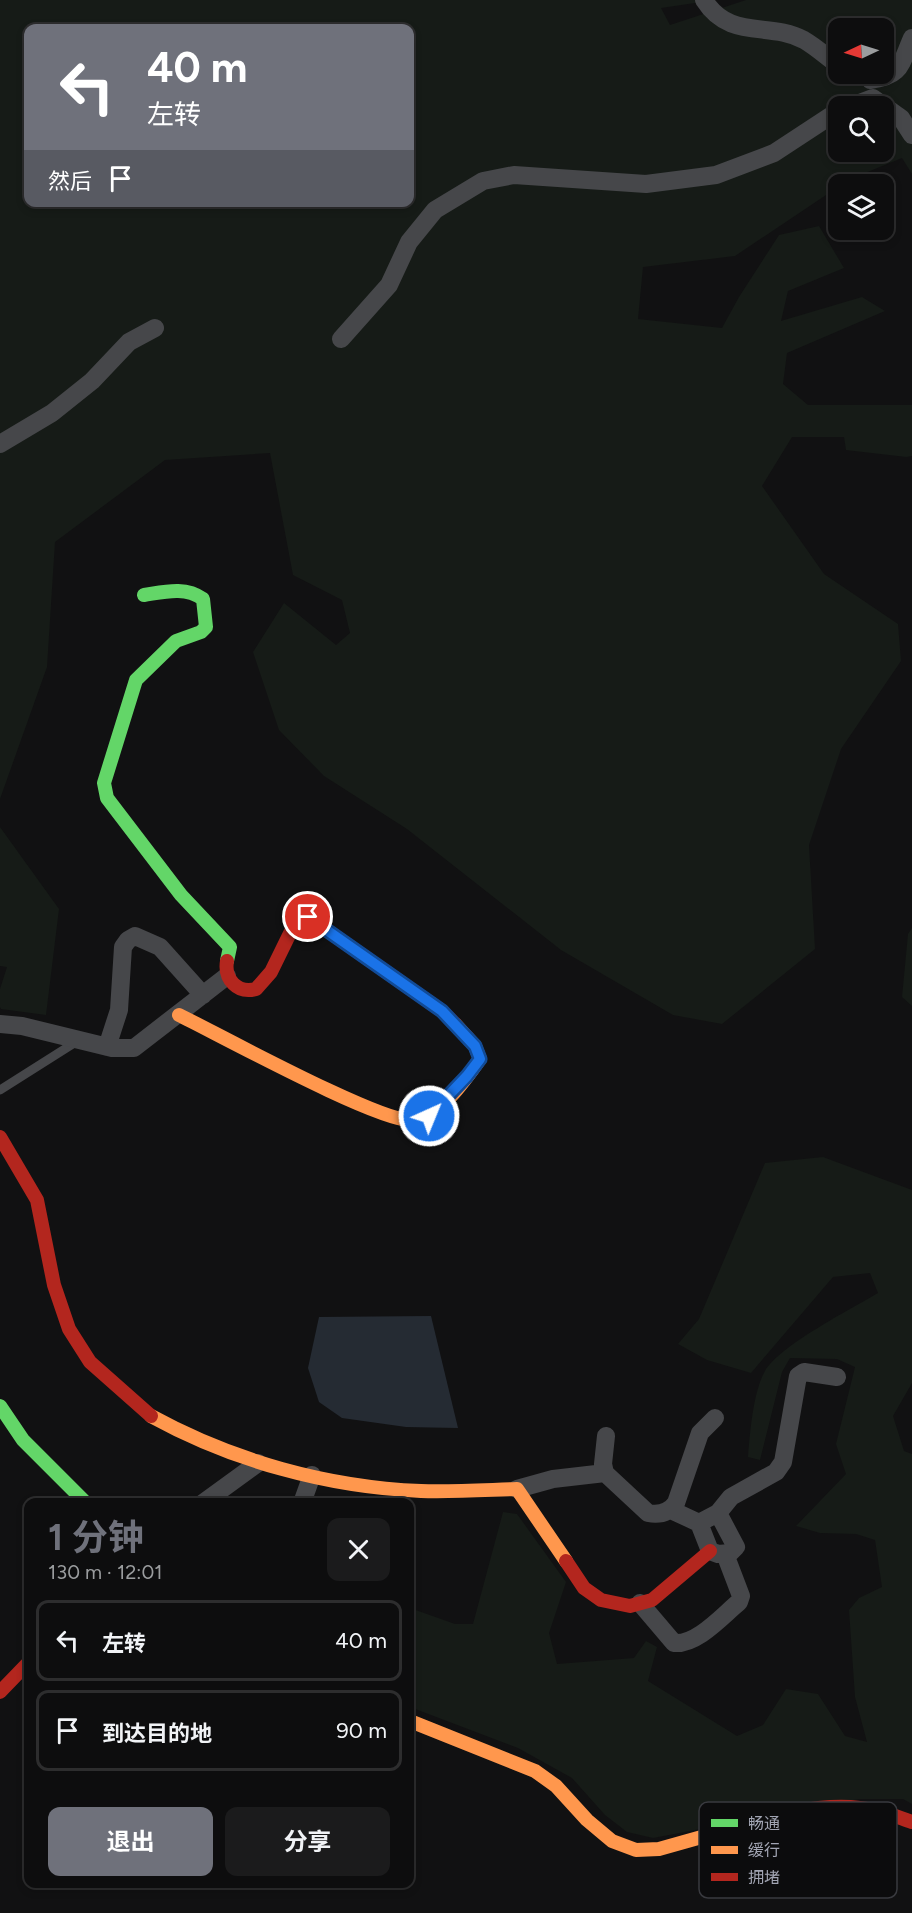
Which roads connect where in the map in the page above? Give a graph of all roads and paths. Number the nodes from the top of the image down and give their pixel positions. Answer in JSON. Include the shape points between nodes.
{"nodes":[{"id":1,"x":704,"y":0,"type":"edge"},
{"id":2,"x":912,"y":38,"type":"edge"},
{"id":3,"x":828,"y":57,"type":"edge"},
{"id":4,"x":894,"y":73,"type":"edge"},
{"id":5,"x":868,"y":84,"type":"edge"},
{"id":6,"x":828,"y":118,"type":"edge"},
{"id":7,"x":912,"y":135,"type":"edge"},
{"id":8,"x":155,"y":328,"type":"dead end"},
{"id":9,"x":341,"y":339,"type":"dead end"},
{"id":10,"x":0,"y":444,"type":"edge"},
{"id":11,"x":144,"y":595,"type":"dead end"},
{"id":12,"x":227,"y":976,"type":"junction"},
{"id":13,"x":203,"y":995,"type":"junction"},
{"id":14,"x":179,"y":1015,"type":"junction"},
{"id":15,"x":0,"y":1024,"type":"edge"},
{"id":16,"x":79,"y":1040,"type":"junction"},
{"id":17,"x":107,"y":1047,"type":"junction"},
{"id":18,"x":0,"y":1090,"type":"edge"},
{"id":19,"x":0,"y":1137,"type":"edge"},
{"id":20,"x":837,"y":1377,"type":"dead end"},
{"id":21,"x":0,"y":1406,"type":"edge"},
{"id":22,"x":714,"y":1418,"type":"dead end"},
{"id":23,"x":606,"y":1437,"type":"dead end"},
{"id":24,"x":258,"y":1463,"type":"junction"},
{"id":25,"x":605,"y":1473,"type":"junction"},
{"id":26,"x":312,"y":1476,"type":"junction"},
{"id":27,"x":517,"y":1490,"type":"junction"},
{"id":28,"x":81,"y":1498,"type":"edge"},
{"id":29,"x":209,"y":1498,"type":"edge"},
{"id":30,"x":304,"y":1498,"type":"edge"},
{"id":31,"x":671,"y":1510,"type":"junction"},
{"id":32,"x":718,"y":1513,"type":"junction"},
{"id":33,"x":699,"y":1523,"type":"junction"},
{"id":34,"x":717,"y":1553,"type":"junction"},
{"id":35,"x":640,"y":1603,"type":"junction"},
{"id":36,"x":24,"y":1667,"type":"edge"},
{"id":37,"x":0,"y":1692,"type":"edge"},
{"id":38,"x":414,"y":1723,"type":"edge"},
{"id":39,"x":897,"y":1817,"type":"edge"},
{"id":40,"x":912,"y":1822,"type":"edge"},
{"id":41,"x":699,"y":1838,"type":"edge"}],
"edges":[{"from":1,"to":3,"type":"street","via":[[721,19],[734,26],[805,40]]},
{"from":2,"to":4,"type":"street"},
{"from":5,"to":7,"type":"street"},
{"from":6,"to":9,"type":"street","via":[[774,153],[716,175],[646,184],[514,175],[483,181],[435,210],[409,242],[389,285]]},
{"from":8,"to":10,"type":"street","via":[[129,342],[92,381],[52,413]]},
{"from":11,"to":12,"type":"street","via":[[196,593],[203,599],[206,627],[176,641],[136,680],[104,783],[107,798],[181,895],[230,946],[224,968]]},
{"from":12,"to":13,"type":"street"},
{"from":12,"to":14,"type":"street","via":[[243,990],[252,991],[263,983],[296,921],[308,917],[442,1011],[475,1046],[480,1059],[429,1116],[412,1121],[334,1093]]},
{"from":13,"to":14,"type":"street"},
{"from":13,"to":17,"type":"street","via":[[160,947],[135,936],[123,947],[119,1010]]},
{"from":14,"to":17,"type":"street","via":[[134,1048]]},
{"from":15,"to":16,"type":"street"},
{"from":16,"to":17,"type":"street"},
{"from":16,"to":18,"type":"lane"},
{"from":19,"to":24,"type":"street","via":[[37,1200],[61,1307],[69,1329],[90,1362],[148,1415],[189,1437]]},
{"from":20,"to":32,"type":"street","via":[[804,1372],[798,1376],[783,1462],[776,1472],[731,1497]]},
{"from":21,"to":28,"type":"street","via":[[23,1440]]},
{"from":22,"to":31,"type":"street","via":[[700,1434]]},
{"from":23,"to":25,"type":"street"},
{"from":24,"to":26,"type":"street"},
{"from":24,"to":29,"type":"street"},
{"from":25,"to":27,"type":"street","via":[[552,1479]]},
{"from":25,"to":31,"type":"street","via":[[648,1513]]},
{"from":26,"to":27,"type":"street","via":[[421,1491]]},
{"from":26,"to":30,"type":"street"},
{"from":27,"to":35,"type":"street","via":[[584,1588],[601,1600],[630,1606]]},
{"from":31,"to":33,"type":"street"},
{"from":32,"to":33,"type":"street"},
{"from":32,"to":34,"type":"street","via":[[736,1547],[730,1553]]},
{"from":33,"to":34,"type":"street"},
{"from":34,"to":35,"type":"street","via":[[652,1600]]},
{"from":34,"to":35,"type":"street","via":[[741,1596],[739,1602],[698,1635],[682,1644],[674,1643]]},
{"from":36,"to":37,"type":"street"},
{"from":38,"to":41,"type":"street","via":[[535,1771],[556,1786],[612,1841],[636,1850],[660,1849]]},
{"from":39,"to":40,"type":"street"}]}
